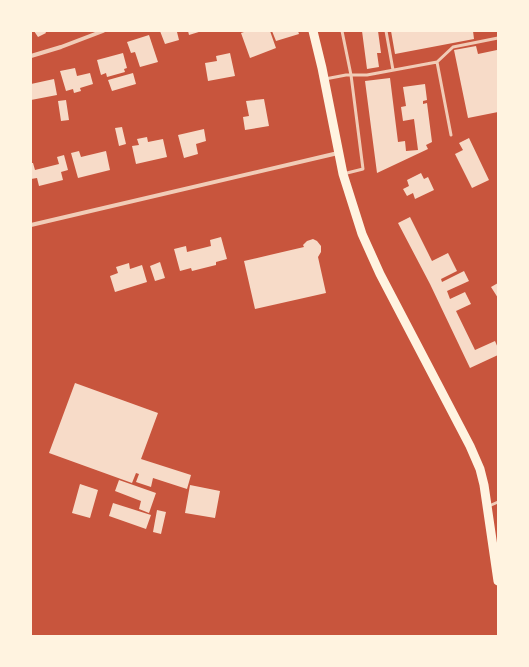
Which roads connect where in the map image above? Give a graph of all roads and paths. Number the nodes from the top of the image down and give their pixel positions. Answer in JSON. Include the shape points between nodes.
{"nodes":[{"id":1,"x":103,"y":31,"type":"edge"},
{"id":2,"x":313,"y":31,"type":"edge"},
{"id":3,"x":342,"y":31,"type":"edge"},
{"id":4,"x":386,"y":31,"type":"edge"},
{"id":5,"x":498,"y":38,"type":"edge"},
{"id":6,"x":31,"y":56,"type":"edge"},
{"id":7,"x":437,"y":62,"type":"junction"},
{"id":8,"x":393,"y":70,"type":"junction"},
{"id":9,"x":351,"y":75,"type":"junction"},
{"id":10,"x":324,"y":80,"type":"junction"},
{"id":11,"x":451,"y":135,"type":"dead end"},
{"id":12,"x":338,"y":153,"type":"junction"},
{"id":13,"x":343,"y":174,"type":"junction"},
{"id":14,"x":31,"y":225,"type":"edge"},
{"id":15,"x":498,"y":502,"type":"edge"},
{"id":16,"x":488,"y":506,"type":"junction"},
{"id":17,"x":498,"y":581,"type":"edge"}],
"edges":[{"from":1,"to":6,"type":"street"},
{"from":2,"to":10,"type":"main road"},
{"from":3,"to":9,"type":"lane"},
{"from":4,"to":8,"type":"lane"},
{"from":5,"to":7,"type":"lane","via":[[453,47]]},
{"from":7,"to":8,"type":"lane"},
{"from":7,"to":11,"type":"lane"},
{"from":8,"to":9,"type":"lane"},
{"from":9,"to":10,"type":"lane"},
{"from":9,"to":13,"type":"lane","via":[[363,169]]},
{"from":10,"to":12,"type":"main road"},
{"from":12,"to":13,"type":"main road"},
{"from":12,"to":14,"type":"street"},
{"from":13,"to":16,"type":"main road","via":[[370,252],[480,468]]},
{"from":15,"to":16,"type":"lane"},
{"from":16,"to":17,"type":"main road"}]}
